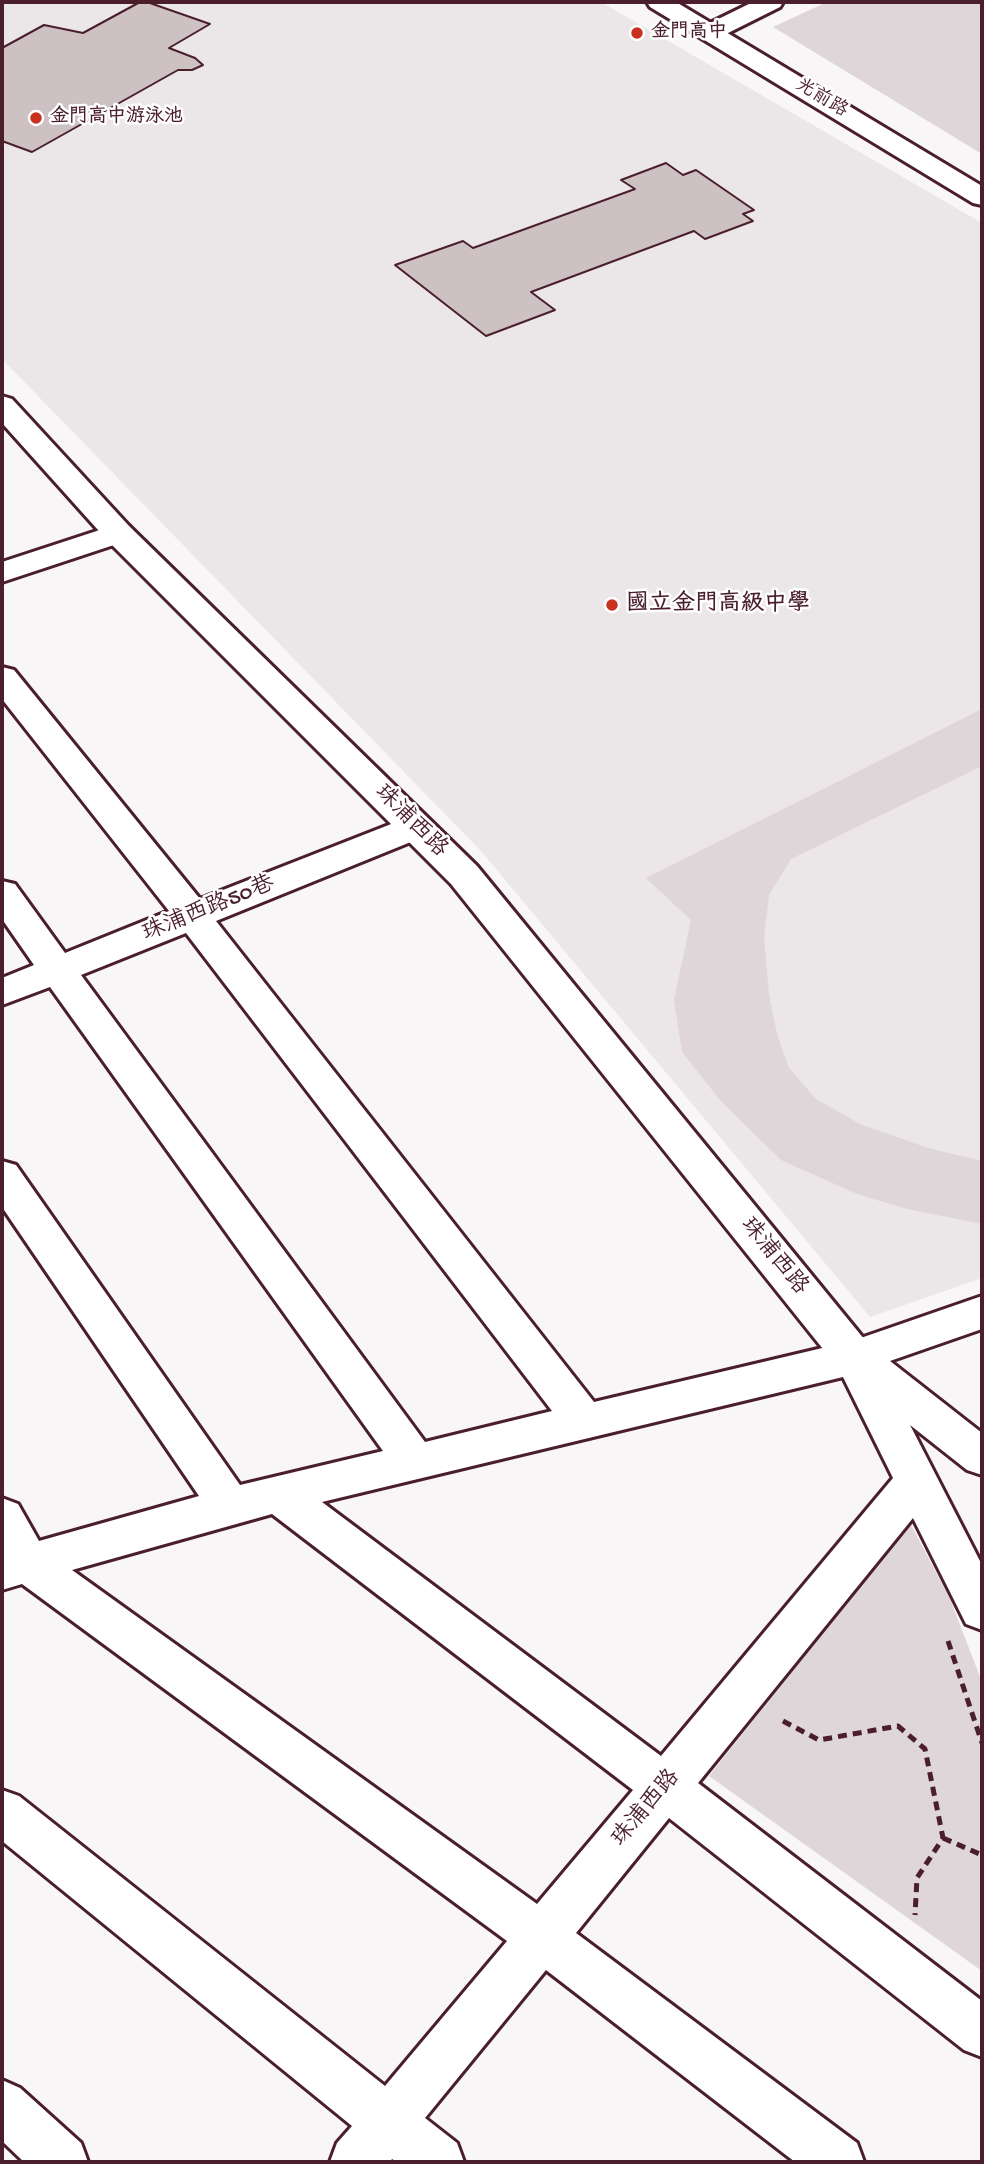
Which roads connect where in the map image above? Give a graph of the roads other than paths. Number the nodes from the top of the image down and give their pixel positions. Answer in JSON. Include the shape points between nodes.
{"nodes":[{"id":1,"x":659,"y":2,"type":"edge"},
{"id":2,"x":771,"y":2,"type":"edge"},
{"id":3,"x":711,"y":32,"type":"junction"},
{"id":4,"x":982,"y":197,"type":"edge"},
{"id":5,"x":2,"y":405,"type":"edge"},
{"id":6,"x":118,"y":533,"type":"junction"},
{"id":7,"x":2,"y":572,"type":"edge"},
{"id":8,"x":2,"y":677,"type":"edge"},
{"id":9,"x":416,"y":828,"type":"junction"},
{"id":10,"x":2,"y":893,"type":"edge"},
{"id":11,"x":193,"y":916,"type":"junction"},
{"id":12,"x":58,"y":970,"type":"junction"},
{"id":13,"x":2,"y":992,"type":"edge"},
{"id":14,"x":2,"y":1176,"type":"edge"},
{"id":15,"x":982,"y":1312,"type":"edge"},
{"id":16,"x":853,"y":1357,"type":"junction"},
{"id":17,"x":584,"y":1421,"type":"junction"},
{"id":18,"x":982,"y":1457,"type":"edge"},
{"id":19,"x":415,"y":1462,"type":"junction"},
{"id":20,"x":917,"y":1481,"type":"junction"},
{"id":21,"x":279,"y":1495,"type":"junction"},
{"id":22,"x":230,"y":1506,"type":"junction"},
{"id":23,"x":2,"y":1517,"type":"edge"},
{"id":24,"x":15,"y":1567,"type":"edge"},
{"id":25,"x":982,"y":1610,"type":"edge"},
{"id":26,"x":666,"y":1787,"type":"junction"},
{"id":27,"x":2,"y":1812,"type":"edge"},
{"id":28,"x":541,"y":1937,"type":"junction"},
{"id":29,"x":982,"y":2032,"type":"edge"},
{"id":30,"x":2,"y":2106,"type":"edge"},
{"id":31,"x":388,"y":2124,"type":"junction"},
{"id":32,"x":62,"y":2162,"type":"edge"},
{"id":33,"x":356,"y":2162,"type":"edge"},
{"id":34,"x":438,"y":2162,"type":"edge"},
{"id":35,"x":838,"y":2162,"type":"edge"}],
"edges":[{"from":1,"to":3,"type":"street","name":"光前路"},
{"from":2,"to":3,"type":"street"},
{"from":3,"to":4,"type":"street","name":"光前路"},
{"from":5,"to":6,"type":"street","name":"珠浦西路"},
{"from":6,"to":7,"type":"street"},
{"from":6,"to":9,"type":"street","name":"珠浦西路"},
{"from":8,"to":11,"type":"street"},
{"from":9,"to":11,"type":"street","name":"珠浦西路50巷"},
{"from":9,"to":16,"type":"street","name":"珠浦西路","via":[[464,875]]},
{"from":10,"to":12,"type":"street"},
{"from":11,"to":12,"type":"street","name":"珠浦西路50巷"},
{"from":11,"to":17,"type":"street"},
{"from":12,"to":13,"type":"street","name":"珠浦西路50巷"},
{"from":12,"to":19,"type":"street"},
{"from":14,"to":22,"type":"street"},
{"from":15,"to":16,"type":"street"},
{"from":16,"to":17,"type":"street"},
{"from":16,"to":18,"type":"street"},
{"from":16,"to":20,"type":"street","name":"珠浦西路"},
{"from":17,"to":19,"type":"street"},
{"from":19,"to":21,"type":"street"},
{"from":20,"to":25,"type":"street"},
{"from":20,"to":26,"type":"street","name":"珠浦西路"},
{"from":21,"to":22,"type":"street"},
{"from":21,"to":26,"type":"street"},
{"from":22,"to":24,"type":"street"},
{"from":23,"to":24,"type":"street"},
{"from":24,"to":28,"type":"street"},
{"from":26,"to":28,"type":"street","name":"珠浦西路"},
{"from":26,"to":29,"type":"street"},
{"from":27,"to":31,"type":"street"},
{"from":28,"to":31,"type":"street","name":"珠浦西路"},
{"from":28,"to":35,"type":"street"},
{"from":30,"to":32,"type":"street"},
{"from":31,"to":33,"type":"street","name":"珠浦西路"},
{"from":31,"to":34,"type":"street"}]}
